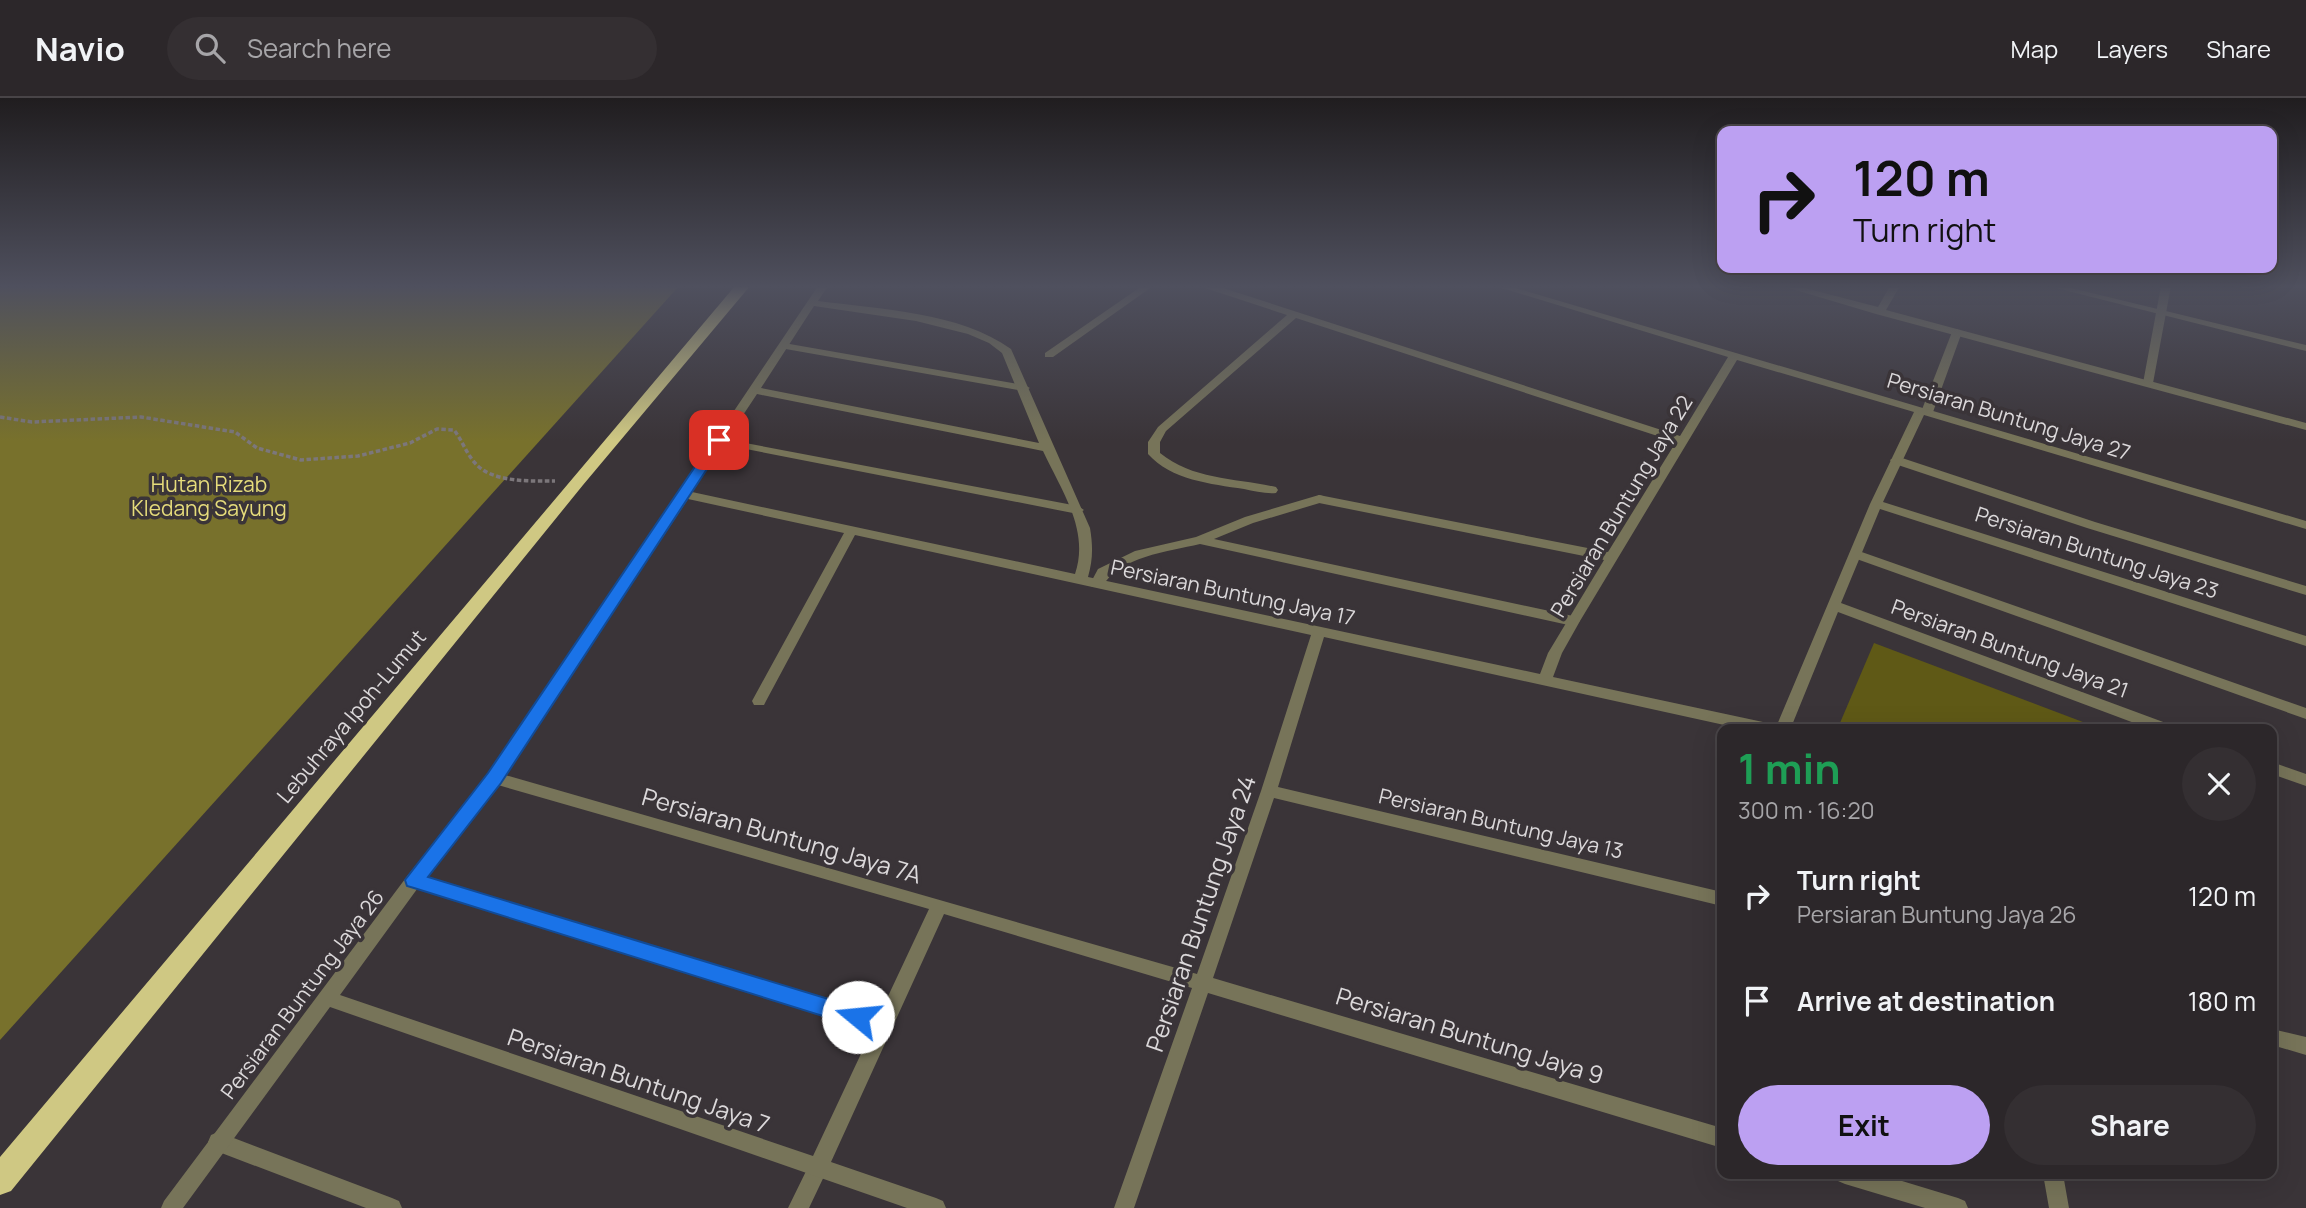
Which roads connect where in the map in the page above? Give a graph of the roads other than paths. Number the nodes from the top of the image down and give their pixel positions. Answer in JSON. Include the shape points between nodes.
{"nodes":[{"id":1,"x":699,"y":338,"type":"edge"},
{"id":2,"x":789,"y":338,"type":"edge"},
{"id":3,"x":990,"y":338,"type":"edge"},
{"id":4,"x":1074,"y":338,"type":"edge"},
{"id":5,"x":1267,"y":338,"type":"edge"},
{"id":6,"x":1367,"y":338,"type":"edge"},
{"id":7,"x":1678,"y":338,"type":"edge"},
{"id":8,"x":1955,"y":338,"type":"edge"},
{"id":9,"x":1979,"y":338,"type":"edge"},
{"id":10,"x":2156,"y":338,"type":"edge"},
{"id":11,"x":2264,"y":338,"type":"edge"},
{"id":12,"x":784,"y":346,"type":"junction"},
{"id":13,"x":2306,"y":348,"type":"edge"},
{"id":14,"x":1049,"y":355,"type":"dead end"},
{"id":15,"x":1735,"y":355,"type":"junction"},
{"id":16,"x":2148,"y":383,"type":"junction"},
{"id":17,"x":1024,"y":388,"type":"junction"},
{"id":18,"x":753,"y":390,"type":"junction"},
{"id":19,"x":1924,"y":411,"type":"junction"},
{"id":20,"x":2306,"y":427,"type":"edge"},
{"id":21,"x":719,"y":440,"type":"junction"},
{"id":22,"x":1684,"y":441,"type":"junction"},
{"id":23,"x":1047,"y":448,"type":"junction"},
{"id":24,"x":1896,"y":460,"type":"junction"},
{"id":25,"x":1272,"y":490,"type":"dead end"},
{"id":26,"x":683,"y":494,"type":"junction"},
{"id":27,"x":1876,"y":504,"type":"junction"},
{"id":28,"x":1079,"y":510,"type":"junction"},
{"id":29,"x":2306,"y":524,"type":"edge"},
{"id":30,"x":852,"y":530,"type":"junction"},
{"id":31,"x":1200,"y":540,"type":"junction"},
{"id":32,"x":1856,"y":554,"type":"junction"},
{"id":33,"x":1612,"y":556,"type":"junction"},
{"id":34,"x":1080,"y":581,"type":"junction"},
{"id":35,"x":1097,"y":584,"type":"junction"},
{"id":36,"x":2306,"y":591,"type":"edge"},
{"id":37,"x":1835,"y":606,"type":"junction"},
{"id":38,"x":1573,"y":621,"type":"junction"},
{"id":39,"x":1318,"y":633,"type":"junction"},
{"id":40,"x":2306,"y":640,"type":"edge"},
{"id":41,"x":1545,"y":680,"type":"junction"},
{"id":42,"x":759,"y":701,"type":"dead end"},
{"id":43,"x":2306,"y":714,"type":"edge"},
{"id":44,"x":1747,"y":724,"type":"edge"},
{"id":45,"x":1785,"y":724,"type":"edge"},
{"id":46,"x":2153,"y":724,"type":"edge"},
{"id":47,"x":2277,"y":770,"type":"edge"},
{"id":48,"x":495,"y":778,"type":"junction"},
{"id":49,"x":2306,"y":780,"type":"edge"},
{"id":50,"x":1269,"y":791,"type":"junction"},
{"id":51,"x":414,"y":880,"type":"junction"},
{"id":52,"x":1717,"y":898,"type":"edge"},
{"id":53,"x":939,"y":905,"type":"junction"},
{"id":54,"x":1202,"y":983,"type":"junction"},
{"id":55,"x":326,"y":998,"type":"junction"},
{"id":56,"x":884,"y":1025,"type":"junction"},
{"id":57,"x":2277,"y":1038,"type":"edge"},
{"id":58,"x":2306,"y":1046,"type":"edge"},
{"id":59,"x":1717,"y":1137,"type":"edge"},
{"id":60,"x":218,"y":1142,"type":"junction"},
{"id":61,"x":818,"y":1168,"type":"junction"},
{"id":62,"x":1862,"y":1179,"type":"edge"},
{"id":63,"x":2054,"y":1179,"type":"edge"},
{"id":64,"x":0,"y":1180,"type":"edge"},
{"id":65,"x":171,"y":1208,"type":"edge"},
{"id":66,"x":392,"y":1208,"type":"edge"},
{"id":67,"x":797,"y":1208,"type":"edge"},
{"id":68,"x":936,"y":1208,"type":"edge"},
{"id":69,"x":1124,"y":1208,"type":"edge"},
{"id":70,"x":1958,"y":1208,"type":"edge"},
{"id":71,"x":2059,"y":1208,"type":"edge"}],
"edges":[{"from":1,"to":64,"type":"highway","name":"Lebuhraya Ipoh-Lumut"},
{"from":2,"to":12,"type":"street","name":"Persiaran Buntung Jaya 26"},
{"from":3,"to":17,"type":"street","via":[[1007,351]]},
{"from":4,"to":14,"type":"street"},
{"from":5,"to":25,"type":"street","via":[[1162,429],[1154,442],[1154,454],[1165,465],[1183,472]]},
{"from":6,"to":22,"type":"street"},
{"from":7,"to":15,"type":"street","name":"Persiaran Buntung Jaya 27"},
{"from":8,"to":19,"type":"street"},
{"from":9,"to":16,"type":"street"},
{"from":10,"to":16,"type":"street"},
{"from":11,"to":13,"type":"street"},
{"from":12,"to":17,"type":"street"},
{"from":12,"to":18,"type":"street","name":"Persiaran Buntung Jaya 26"},
{"from":15,"to":19,"type":"street","name":"Persiaran Buntung Jaya 27"},
{"from":15,"to":22,"type":"street","name":"Persiaran Buntung Jaya 22"},
{"from":16,"to":20,"type":"street"},
{"from":17,"to":23,"type":"street"},
{"from":18,"to":21,"type":"street","name":"Persiaran Buntung Jaya 26"},
{"from":18,"to":23,"type":"street"},
{"from":19,"to":24,"type":"street"},
{"from":19,"to":29,"type":"street","name":"Persiaran Buntung Jaya 27"},
{"from":21,"to":26,"type":"street","name":"Persiaran Buntung Jaya 26"},
{"from":21,"to":28,"type":"street"},
{"from":22,"to":33,"type":"street","name":"Persiaran Buntung Jaya 22"},
{"from":23,"to":28,"type":"street"},
{"from":24,"to":27,"type":"street"},
{"from":24,"to":36,"type":"street"},
{"from":26,"to":30,"type":"street","name":"Persiaran Buntung Jaya 17"},
{"from":26,"to":48,"type":"street","name":"Persiaran Buntung Jaya 26"},
{"from":27,"to":32,"type":"street"},
{"from":27,"to":40,"type":"street","name":"Persiaran Buntung Jaya 23"},
{"from":28,"to":34,"type":"street","via":[[1086,553]]},
{"from":30,"to":34,"type":"street","name":"Persiaran Buntung Jaya 17"},
{"from":30,"to":42,"type":"street"},
{"from":31,"to":33,"type":"street","via":[[1319,499]]},
{"from":31,"to":35,"type":"street","via":[[1116,564],[1103,572]]},
{"from":31,"to":38,"type":"street"},
{"from":32,"to":37,"type":"street"},
{"from":32,"to":43,"type":"street"},
{"from":33,"to":38,"type":"street","name":"Persiaran Buntung Jaya 22"},
{"from":34,"to":35,"type":"street","name":"Persiaran Buntung Jaya 17"},
{"from":35,"to":39,"type":"street","name":"Persiaran Buntung Jaya 17"},
{"from":37,"to":45,"type":"street"},
{"from":37,"to":46,"type":"street","name":"Persiaran Buntung Jaya 21"},
{"from":38,"to":41,"type":"street","name":"Persiaran Buntung Jaya 22"},
{"from":39,"to":41,"type":"street","name":"Persiaran Buntung Jaya 17"},
{"from":39,"to":50,"type":"street","name":"Persiaran Buntung Jaya 24"},
{"from":41,"to":44,"type":"street","name":"Persiaran Buntung Jaya 17"},
{"from":47,"to":49,"type":"street"},
{"from":48,"to":51,"type":"street","name":"Persiaran Buntung Jaya 26"},
{"from":48,"to":53,"type":"street","name":"Persiaran Buntung Jaya 7A"},
{"from":50,"to":52,"type":"street","name":"Persiaran Buntung Jaya 13"},
{"from":50,"to":54,"type":"street","name":"Persiaran Buntung Jaya 24"},
{"from":51,"to":55,"type":"street","name":"Persiaran Buntung Jaya 26"},
{"from":51,"to":56,"type":"street"},
{"from":53,"to":54,"type":"street","name":"Persiaran Buntung Jaya 9"},
{"from":53,"to":56,"type":"street","name":"Persiaran Buntung Jaya 7A"},
{"from":54,"to":59,"type":"street","name":"Persiaran Buntung Jaya 9"},
{"from":54,"to":69,"type":"street","name":"Persiaran Buntung Jaya 24"},
{"from":55,"to":60,"type":"street","name":"Persiaran Buntung Jaya 26"},
{"from":55,"to":61,"type":"street","name":"Persiaran Buntung Jaya 7"},
{"from":56,"to":61,"type":"street","name":"Persiaran Buntung Jaya 7A"},
{"from":57,"to":58,"type":"street"},
{"from":60,"to":65,"type":"street","name":"Persiaran Buntung Jaya 26"},
{"from":60,"to":66,"type":"street"},
{"from":61,"to":67,"type":"street","name":"Persiaran Buntung Jaya 7A"},
{"from":61,"to":68,"type":"street","name":"Persiaran Buntung Jaya 7"},
{"from":62,"to":70,"type":"street"},
{"from":63,"to":71,"type":"street"}]}
